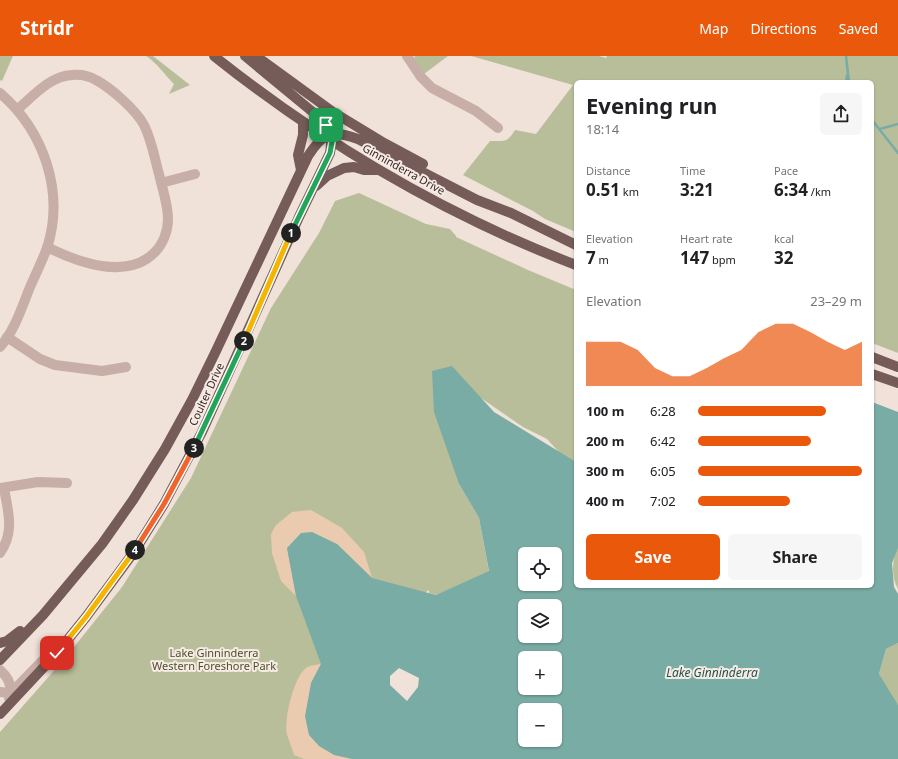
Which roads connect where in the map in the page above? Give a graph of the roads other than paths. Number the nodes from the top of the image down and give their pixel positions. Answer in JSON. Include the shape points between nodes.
{"nodes":[{"id":1,"x":214,"y":56,"type":"edge"},
{"id":2,"x":245,"y":56,"type":"edge"},
{"id":3,"x":256,"y":56,"type":"edge"},
{"id":4,"x":407,"y":56,"type":"edge"},
{"id":5,"x":0,"y":93,"type":"edge"},
{"id":6,"x":17,"y":110,"type":"junction"},
{"id":7,"x":303,"y":122,"type":"junction"},
{"id":8,"x":498,"y":128,"type":"dead end"},
{"id":9,"x":331,"y":137,"type":"junction"},
{"id":10,"x":301,"y":170,"type":"junction"},
{"id":11,"x":378,"y":170,"type":"junction"},
{"id":12,"x":195,"y":174,"type":"dead end"},
{"id":13,"x":161,"y":183,"type":"junction"},
{"id":14,"x":313,"y":189,"type":"junction"},
{"id":15,"x":511,"y":213,"type":"junction"},
{"id":16,"x":574,"y":244,"type":"edge"},
{"id":17,"x":47,"y":247,"type":"junction"},
{"id":18,"x":574,"y":264,"type":"edge"},
{"id":19,"x":7,"y":337,"type":"junction"},
{"id":20,"x":0,"y":347,"type":"edge"},
{"id":21,"x":874,"y":358,"type":"edge"},
{"id":22,"x":126,"y":367,"type":"dead end"},
{"id":23,"x":898,"y":367,"type":"edge"},
{"id":24,"x":874,"y":375,"type":"edge"},
{"id":25,"x":898,"y":383,"type":"edge"},
{"id":26,"x":67,"y":483,"type":"dead end"},
{"id":27,"x":2,"y":488,"type":"edge"},
{"id":28,"x":0,"y":553,"type":"edge"},
{"id":29,"x":43,"y":615,"type":"junction"},
{"id":30,"x":0,"y":643,"type":"edge"},
{"id":31,"x":57,"y":653,"type":"junction"},
{"id":32,"x":0,"y":660,"type":"edge"},
{"id":33,"x":0,"y":670,"type":"edge"},
{"id":34,"x":0,"y":692,"type":"edge"},
{"id":35,"x":11,"y":693,"type":"junction"},
{"id":36,"x":3,"y":711,"type":"edge"}],
"edges":[{"from":1,"to":7,"type":"main road","name":"Ginninderra Drive","via":[[254,89]]},
{"from":2,"to":9,"type":"main road","via":[[320,118]]},
{"from":3,"to":15,"type":"main road","name":"Ginninderra Drive","via":[[333,112]]},
{"from":4,"to":8,"type":"street","via":[[432,88],[476,111]]},
{"from":5,"to":6,"type":"street"},
{"from":6,"to":13,"type":"street","via":[[54,80],[72,75],[84,75],[95,79],[132,110],[141,121],[150,141]]},
{"from":6,"to":17,"type":"street","via":[[41,146],[51,181],[53,210]]},
{"from":7,"to":9,"type":"main road","name":"Ginninderra Drive"},
{"from":7,"to":10,"type":"main road","via":[[298,155]]},
{"from":9,"to":10,"type":"main road","name":"Coulter Drive","via":[[316,144]]},
{"from":9,"to":11,"type":"main road","name":"Ginninderra Drive"},
{"from":9,"to":14,"type":"main road","name":"Coulter Drive","via":[[330,153]]},
{"from":9,"to":15,"type":"main road","name":"Ginninderra Drive","via":[[358,139],[477,200]]},
{"from":10,"to":29,"type":"main road","name":"Coulter Drive","via":[[216,353],[165,449],[133,500],[97,549]]},
{"from":11,"to":14,"type":"main road","via":[[344,168],[328,176]]},
{"from":11,"to":18,"type":"main road","name":"Ginninderra Drive","via":[[481,224]]},
{"from":12,"to":13,"type":"street"},
{"from":13,"to":17,"type":"street","via":[[168,219],[166,232],[158,249],[150,258],[140,263],[120,266],[92,264]]},
{"from":14,"to":31,"type":"main road","name":"Coulter Drive","via":[[298,217],[202,432],[164,504],[110,586]]},
{"from":15,"to":16,"type":"main road","name":"Ginninderra Drive"},
{"from":17,"to":19,"type":"street","via":[[18,318]]},
{"from":19,"to":20,"type":"street"},
{"from":19,"to":22,"type":"street","via":[[40,359],[55,365],[102,371]]},
{"from":21,"to":23,"type":"main road"},
{"from":24,"to":25,"type":"main road"},
{"from":26,"to":27,"type":"street","via":[[38,482]]},
{"from":27,"to":28,"type":"street","via":[[10,529],[6,544]]},
{"from":29,"to":30,"type":"main road","via":[[32,619],[7,641]]},
{"from":29,"to":32,"type":"main road","name":"Coulter Drive"},
{"from":31,"to":35,"type":"street","via":[[46,657]]},
{"from":31,"to":36,"type":"main road","name":"Coulter Drive"},
{"from":33,"to":35,"type":"street","via":[[9,682]]},
{"from":34,"to":35,"type":"street"},
{"from":35,"to":36,"type":"street"}]}
